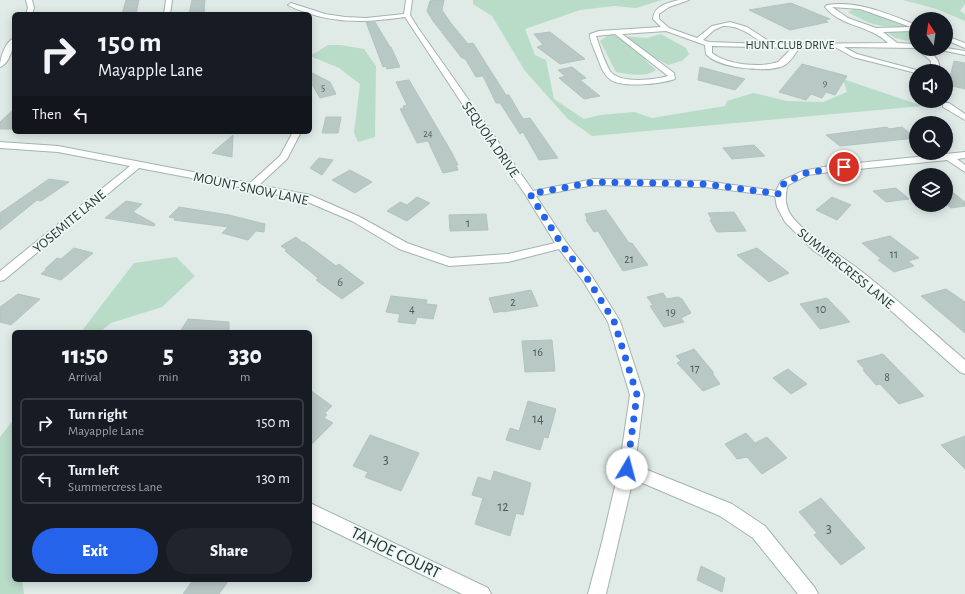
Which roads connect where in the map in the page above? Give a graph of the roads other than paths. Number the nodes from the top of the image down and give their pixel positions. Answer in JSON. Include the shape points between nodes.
{"nodes":[{"id":1,"x":31,"y":0,"type":"edge"},
{"id":2,"x":169,"y":0,"type":"edge"},
{"id":3,"x":409,"y":0,"type":"edge"},
{"id":4,"x":686,"y":0,"type":"edge"},
{"id":5,"x":291,"y":4,"type":"dead end"},
{"id":6,"x":30,"y":12,"type":"edge"},
{"id":7,"x":168,"y":12,"type":"edge"},
{"id":8,"x":407,"y":16,"type":"junction"},
{"id":9,"x":909,"y":25,"type":"edge"},
{"id":10,"x":909,"y":28,"type":"edge"},
{"id":11,"x":667,"y":30,"type":"junction"},
{"id":12,"x":875,"y":30,"type":"junction"},
{"id":13,"x":616,"y":32,"type":"junction"},
{"id":14,"x":953,"y":41,"type":"edge"},
{"id":15,"x":697,"y":42,"type":"junction"},
{"id":16,"x":12,"y":44,"type":"edge"},
{"id":17,"x":708,"y":44,"type":"junction"},
{"id":18,"x":894,"y":44,"type":"junction"},
{"id":19,"x":837,"y":45,"type":"junction"},
{"id":20,"x":772,"y":46,"type":"junction"},
{"id":21,"x":797,"y":46,"type":"junction"},
{"id":22,"x":909,"y":46,"type":"edge"},
{"id":23,"x":965,"y":46,"type":"edge"},
{"id":24,"x":953,"y":51,"type":"edge"},
{"id":25,"x":965,"y":52,"type":"edge"},
{"id":26,"x":928,"y":56,"type":"edge"},
{"id":27,"x":936,"y":64,"type":"edge"},
{"id":28,"x":0,"y":65,"type":"edge"},
{"id":29,"x":909,"y":69,"type":"edge"},
{"id":30,"x":950,"y":108,"type":"edge"},
{"id":31,"x":965,"y":118,"type":"edge"},
{"id":32,"x":296,"y":134,"type":"edge"},
{"id":33,"x":0,"y":145,"type":"edge"},
{"id":34,"x":965,"y":155,"type":"edge"},
{"id":35,"x":953,"y":156,"type":"edge"},
{"id":36,"x":919,"y":160,"type":"edge"},
{"id":37,"x":953,"y":160,"type":"edge"},
{"id":38,"x":138,"y":164,"type":"junction"},
{"id":39,"x":965,"y":169,"type":"edge"},
{"id":40,"x":249,"y":189,"type":"junction"},
{"id":41,"x":530,"y":194,"type":"junction"},
{"id":42,"x":780,"y":194,"type":"junction"},
{"id":43,"x":562,"y":245,"type":"junction"},
{"id":44,"x":0,"y":277,"type":"edge"},
{"id":45,"x":965,"y":368,"type":"edge"},
{"id":46,"x":627,"y":469,"type":"junction"},
{"id":47,"x":312,"y":511,"type":"edge"},
{"id":48,"x":482,"y":594,"type":"edge"},
{"id":49,"x":597,"y":594,"type":"edge"},
{"id":50,"x":809,"y":594,"type":"edge"}],
"edges":[{"from":1,"to":6,"type":"street"},
{"from":2,"to":7,"type":"street"},
{"from":3,"to":8,"type":"street"},
{"from":4,"to":11,"type":"street","via":[[659,8],[656,12],[656,19]]},
{"from":5,"to":8,"type":"street","via":[[324,16],[340,18],[374,19]]},
{"from":8,"to":41,"type":"street","name":"SEQUOIA DRIVE"},
{"from":9,"to":12,"type":"street","via":[[858,4],[835,3],[828,7],[850,21]]},
{"from":10,"to":12,"type":"street"},
{"from":11,"to":13,"type":"street","name":"HUNT CLUB DRIVE"},
{"from":11,"to":15,"type":"street","name":"HUNT CLUB DRIVE"},
{"from":12,"to":18,"type":"street"},
{"from":13,"to":13,"type":"street","name":"HUNT CLUB DRIVE","via":[[599,33],[591,37],[607,72],[613,78],[635,82],[672,77],[670,72]]},
{"from":14,"to":23,"type":"street"},
{"from":15,"to":17,"type":"street","name":"HUNT CLUB DRIVE"},
{"from":15,"to":20,"type":"street","via":[[715,26],[735,25],[744,27]]},
{"from":16,"to":28,"type":"street"},
{"from":17,"to":20,"type":"street","name":"HUNT CLUB DRIVE"},
{"from":17,"to":21,"type":"street","via":[[709,54],[718,61],[764,66],[786,61]]},
{"from":18,"to":19,"type":"street","name":"HUNT CLUB DRIVE"},
{"from":18,"to":22,"type":"street","name":"HUNT CLUB DRIVE"},
{"from":19,"to":21,"type":"street","name":"HUNT CLUB DRIVE"},
{"from":19,"to":29,"type":"street","via":[[860,57]]},
{"from":20,"to":21,"type":"street","name":"HUNT CLUB DRIVE"},
{"from":24,"to":25,"type":"street"},
{"from":26,"to":27,"type":"street"},
{"from":30,"to":31,"type":"street"},
{"from":32,"to":40,"type":"street","via":[[284,157]]},
{"from":33,"to":38,"type":"street","name":"MOUNT SNOW LANE","via":[[58,149]]},
{"from":34,"to":35,"type":"street"},
{"from":36,"to":42,"type":"street","via":[[806,173],[784,183]]},
{"from":37,"to":39,"type":"street"},
{"from":38,"to":40,"type":"street","name":"MOUNT SNOW LANE"},
{"from":38,"to":44,"type":"street","name":"YOSEMITE LANE"},
{"from":40,"to":43,"type":"street","name":"MOUNT SNOW LANE","via":[[306,197],[356,219],[403,246],[450,262],[508,258]]},
{"from":41,"to":42,"type":"street","via":[[594,182],[720,185]]},
{"from":41,"to":43,"type":"street","name":"SEQUOIA DRIVE"},
{"from":42,"to":45,"type":"street","name":"SUMMERCRESS LANE","via":[[788,220],[818,248],[856,273]]},
{"from":43,"to":46,"type":"street","name":"SEQUOIA DRIVE","via":[[614,321],[637,395]]},
{"from":46,"to":49,"type":"street","name":"SEQUOIA DRIVE"},
{"from":46,"to":50,"type":"street","via":[[726,510],[758,532]]},
{"from":47,"to":48,"type":"street","name":"TAHOE COURT"}]}
